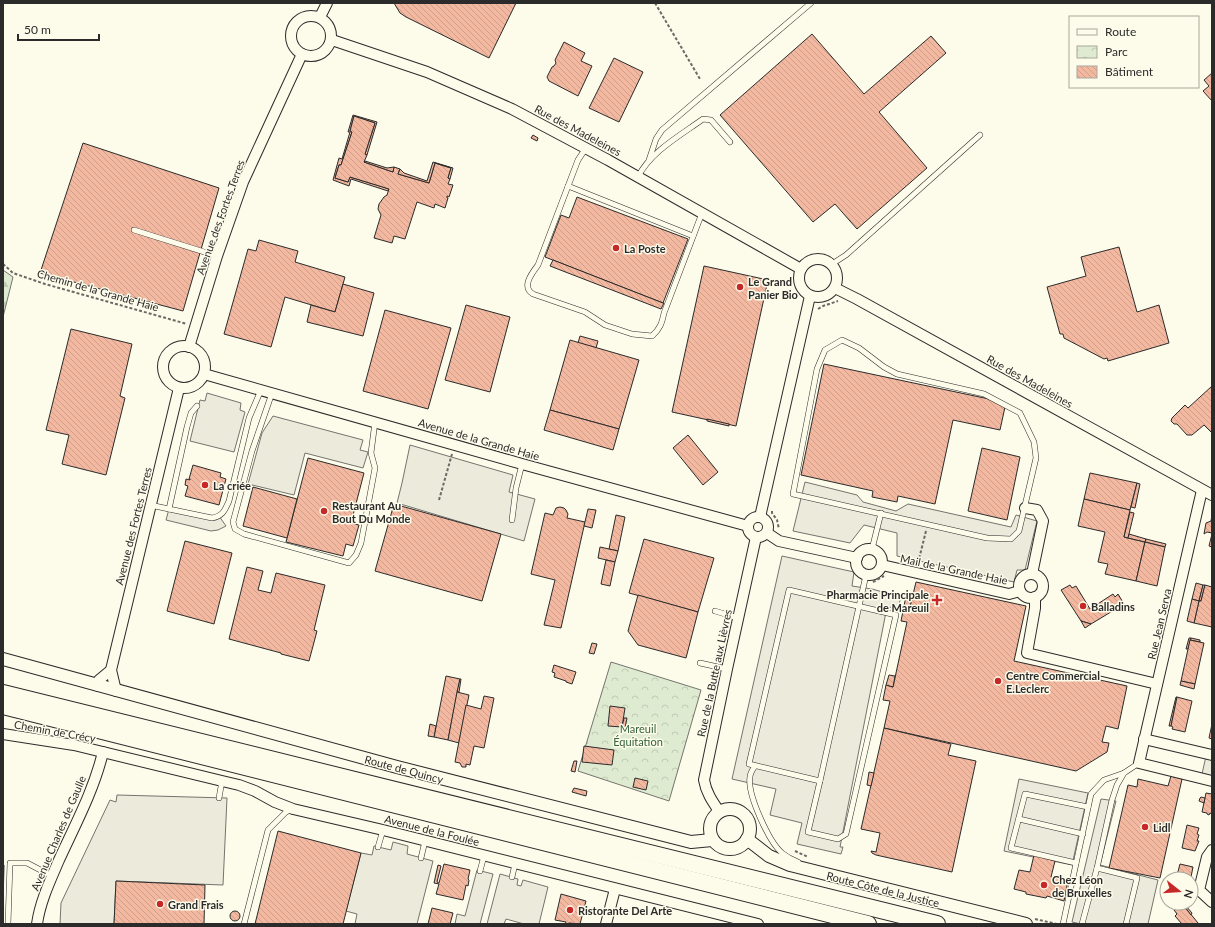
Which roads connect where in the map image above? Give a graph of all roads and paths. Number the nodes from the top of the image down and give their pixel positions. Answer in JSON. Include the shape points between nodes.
{"nodes":[{"id":1,"x":327,"y":3,"type":"edge"},
{"id":2,"x":655,"y":3,"type":"edge"},
{"id":3,"x":811,"y":3,"type":"edge"},
{"id":4,"x":320,"y":17,"type":"junction"},
{"id":5,"x":332,"y":40,"type":"junction"},
{"id":6,"x":302,"y":54,"type":"junction"},
{"id":7,"x":700,"y":79,"type":"dead end"},
{"id":8,"x":980,"y":135,"type":"dead end"},
{"id":9,"x":730,"y":142,"type":"dead end"},
{"id":10,"x":586,"y":148,"type":"junction"},
{"id":11,"x":649,"y":160,"type":"junction"},
{"id":12,"x":638,"y":177,"type":"junction"},
{"id":13,"x":568,"y":186,"type":"junction"},
{"id":14,"x":702,"y":213,"type":"junction"},
{"id":15,"x":134,"y":230,"type":"dead end"},
{"id":16,"x":693,"y":236,"type":"junction"},
{"id":17,"x":217,"y":256,"type":"junction"},
{"id":18,"x":3,"y":264,"type":"edge"},
{"id":19,"x":832,"y":264,"type":"junction"},
{"id":20,"x":801,"y":269,"type":"junction"},
{"id":21,"x":835,"y":288,"type":"junction"},
{"id":22,"x":810,"y":296,"type":"junction"},
{"id":23,"x":841,"y":300,"type":"dead end"},
{"id":24,"x":816,"y":311,"type":"dead end"},
{"id":25,"x":192,"y":322,"type":"dead end"},
{"id":26,"x":190,"y":346,"type":"junction"},
{"id":27,"x":204,"y":374,"type":"junction"},
{"id":28,"x":179,"y":388,"type":"junction"},
{"id":29,"x":262,"y":390,"type":"junction"},
{"id":30,"x":272,"y":393,"type":"junction"},
{"id":31,"x":197,"y":406,"type":"dead end"},
{"id":32,"x":375,"y":422,"type":"junction"},
{"id":33,"x":453,"y":452,"type":"dead end"},
{"id":34,"x":522,"y":464,"type":"junction"},
{"id":35,"x":1202,"y":490,"type":"junction"},
{"id":36,"x":1212,"y":495,"type":"edge"},
{"id":37,"x":439,"y":500,"type":"dead end"},
{"id":38,"x":150,"y":504,"type":"junction"},
{"id":39,"x":773,"y":507,"type":"dead end"},
{"id":40,"x":1025,"y":508,"type":"junction"},
{"id":41,"x":169,"y":509,"type":"junction"},
{"id":42,"x":881,"y":513,"type":"junction"},
{"id":43,"x":760,"y":517,"type":"junction"},
{"id":44,"x":512,"y":520,"type":"dead end"},
{"id":45,"x":927,"y":524,"type":"junction"},
{"id":46,"x":748,"y":526,"type":"junction"},
{"id":47,"x":780,"y":532,"type":"dead end"},
{"id":48,"x":766,"y":533,"type":"junction"},
{"id":49,"x":756,"y":537,"type":"junction"},
{"id":50,"x":872,"y":549,"type":"junction"},
{"id":51,"x":857,"y":558,"type":"junction"},
{"id":52,"x":882,"y":565,"type":"junction"},
{"id":53,"x":916,"y":573,"type":"junction"},
{"id":54,"x":1032,"y":574,"type":"junction"},
{"id":55,"x":866,"y":575,"type":"junction"},
{"id":56,"x":1020,"y":591,"type":"junction"},
{"id":57,"x":1035,"y":598,"type":"junction"},
{"id":58,"x":859,"y":606,"type":"junction"},
{"id":59,"x":715,"y":611,"type":"dead end"},
{"id":60,"x":738,"y":618,"type":"junction"},
{"id":61,"x":3,"y":659,"type":"edge"},
{"id":62,"x":700,"y":663,"type":"dead end"},
{"id":63,"x":727,"y":669,"type":"junction"},
{"id":64,"x":111,"y":670,"type":"junction"},
{"id":65,"x":1157,"y":684,"type":"junction"},
{"id":66,"x":98,"y":686,"type":"junction"},
{"id":67,"x":116,"y":691,"type":"junction"},
{"id":68,"x":3,"y":693,"type":"edge"},
{"id":69,"x":3,"y":706,"type":"edge"},
{"id":70,"x":3,"y":734,"type":"edge"},
{"id":71,"x":1144,"y":739,"type":"junction"},
{"id":72,"x":103,"y":752,"type":"junction"},
{"id":73,"x":1212,"y":755,"type":"edge"},
{"id":74,"x":1139,"y":763,"type":"junction"},
{"id":75,"x":755,"y":766,"type":"junction"},
{"id":76,"x":1124,"y":773,"type":"junction"},
{"id":77,"x":820,"y":780,"type":"junction"},
{"id":78,"x":222,"y":781,"type":"junction"},
{"id":79,"x":1212,"y":781,"type":"edge"},
{"id":80,"x":220,"y":798,"type":"dead end"},
{"id":81,"x":1088,"y":807,"type":"junction"},
{"id":82,"x":293,"y":809,"type":"junction"},
{"id":83,"x":719,"y":811,"type":"junction"},
{"id":84,"x":1019,"y":819,"type":"junction"},
{"id":85,"x":383,"y":830,"type":"junction"},
{"id":86,"x":1082,"y":834,"type":"junction"},
{"id":87,"x":747,"y":839,"type":"junction"},
{"id":88,"x":712,"y":840,"type":"junction"},
{"id":89,"x":425,"y":841,"type":"junction"},
{"id":90,"x":378,"y":847,"type":"dead end"},
{"id":91,"x":1212,"y":850,"type":"edge"},
{"id":92,"x":484,"y":856,"type":"junction"},
{"id":93,"x":420,"y":858,"type":"dead end"},
{"id":94,"x":1076,"y":863,"type":"junction"},
{"id":95,"x":515,"y":864,"type":"junction"},
{"id":96,"x":1097,"y":868,"type":"junction"},
{"id":97,"x":480,"y":871,"type":"dead end"},
{"id":98,"x":813,"y":871,"type":"junction"},
{"id":99,"x":52,"y":876,"type":"junction"},
{"id":100,"x":512,"y":877,"type":"dead end"},
{"id":101,"x":615,"y":889,"type":"junction"},
{"id":102,"x":1212,"y":902,"type":"edge"},
{"id":103,"x":745,"y":922,"type":"edge"},
{"id":104,"x":8,"y":924,"type":"edge"},
{"id":105,"x":37,"y":924,"type":"edge"},
{"id":106,"x":244,"y":924,"type":"edge"},
{"id":107,"x":606,"y":924,"type":"edge"},
{"id":108,"x":758,"y":924,"type":"edge"},
{"id":109,"x":868,"y":924,"type":"edge"},
{"id":110,"x":937,"y":924,"type":"edge"},
{"id":111,"x":1026,"y":924,"type":"edge"},
{"id":112,"x":1063,"y":924,"type":"edge"},
{"id":113,"x":1082,"y":924,"type":"edge"},
{"id":114,"x":1126,"y":924,"type":"edge"}],
"edges":[{"from":1,"to":4,"type":"street"},
{"from":2,"to":7,"type":"path"},
{"from":3,"to":11,"type":"lane","via":[[662,130]]},
{"from":4,"to":5,"type":"street","via":[[330,26]]},
{"from":4,"to":6,"type":"street","via":[[308,15],[294,25],[292,42]]},
{"from":5,"to":6,"type":"street","via":[[323,53],[313,56]]},
{"from":5,"to":10,"type":"street","name":"Rue des Madeleines","via":[[427,72],[478,93]]},
{"from":6,"to":17,"type":"street","name":"Avenue des Fortes Terres","via":[[244,182]]},
{"from":8,"to":19,"type":"lane","via":[[846,255]]},
{"from":9,"to":11,"type":"lane","via":[[710,120],[703,119]]},
{"from":10,"to":12,"type":"street","name":"Rue des Madeleines"},
{"from":10,"to":13,"type":"lane","via":[[578,160]]},
{"from":11,"to":12,"type":"lane"},
{"from":12,"to":14,"type":"street","name":"Rue des Madeleines"},
{"from":13,"to":16,"type":"lane"},
{"from":13,"to":16,"type":"lane","via":[[527,287],[533,294],[585,312],[605,325],[632,334],[652,336],[659,330]]},
{"from":14,"to":16,"type":"lane"},
{"from":14,"to":20,"type":"street","name":"Rue des Madeleines"},
{"from":15,"to":17,"type":"lane"},
{"from":17,"to":26,"type":"street","name":"Avenue des Fortes Terres"},
{"from":18,"to":25,"type":"path","name":"Chemin de la Grande Haie","via":[[12,273],[45,284],[188,324]]},
{"from":19,"to":20,"type":"street","via":[[816,259]]},
{"from":19,"to":21,"type":"street","via":[[838,276]]},
{"from":20,"to":22,"type":"street","via":[[799,281],[805,293]]},
{"from":21,"to":22,"type":"street","via":[[827,296]]},
{"from":21,"to":35,"type":"street","name":"Rue des Madeleines"},
{"from":22,"to":43,"type":"street"},
{"from":23,"to":24,"type":"path"},
{"from":26,"to":27,"type":"street","via":[[201,354],[204,360]]},
{"from":26,"to":28,"type":"street","via":[[176,347],[166,356],[164,362],[164,375]]},
{"from":27,"to":28,"type":"street","via":[[197,384]]},
{"from":27,"to":29,"type":"street","name":"Avenue de la Grande Haie"},
{"from":28,"to":38,"type":"street","name":"Avenue des Fortes Terres"},
{"from":29,"to":30,"type":"street","name":"Avenue de la Grande Haie"},
{"from":29,"to":41,"type":"lane","via":[[249,418],[225,509],[219,516],[212,518]]},
{"from":30,"to":32,"type":"street","name":"Avenue de la Grande Haie"},
{"from":30,"to":32,"type":"lane","via":[[252,451],[233,522],[235,529],[244,534],[348,563],[356,555],[361,543],[375,468],[371,453]]},
{"from":31,"to":41,"type":"lane","via":[[191,413]]},
{"from":32,"to":34,"type":"street","name":"Avenue de la Grande Haie"},
{"from":33,"to":37,"type":"path"},
{"from":34,"to":44,"type":"lane"},
{"from":34,"to":46,"type":"street","name":"Avenue de la Grande Haie"},
{"from":35,"to":36,"type":"street","name":"Rue des Madeleines"},
{"from":35,"to":65,"type":"street","name":"Rue Jean Serva"},
{"from":38,"to":41,"type":"lane"},
{"from":38,"to":64,"type":"street","name":"Avenue des Fortes Terres"},
{"from":39,"to":47,"type":"path","via":[[772,513]]},
{"from":40,"to":42,"type":"lane","via":[[1036,458],[1034,442],[1020,413],[984,394],[897,374],[859,348],[842,340],[825,350],[817,369],[793,494]]},
{"from":40,"to":45,"type":"lane","via":[[1019,531],[1011,539],[987,538]]},
{"from":40,"to":54,"type":"street","via":[[1037,510],[1043,521]]},
{"from":42,"to":45,"type":"lane"},
{"from":42,"to":50,"type":"lane"},
{"from":43,"to":46,"type":"street","via":[[753,518]]},
{"from":43,"to":48,"type":"street","via":[[768,523]]},
{"from":45,"to":53,"type":"path"},
{"from":46,"to":49,"type":"street","via":[[751,534]]},
{"from":48,"to":49,"type":"street","via":[[762,537]]},
{"from":48,"to":51,"type":"street","via":[[779,541]]},
{"from":49,"to":60,"type":"street","name":"Rue de la Butte aux Lièvres"},
{"from":50,"to":51,"type":"street","via":[[861,552]]},
{"from":50,"to":52,"type":"street","via":[[880,555]]},
{"from":51,"to":55,"type":"street","via":[[859,570]]},
{"from":52,"to":53,"type":"street","name":"Mail de la Grande Haie"},
{"from":52,"to":55,"type":"street","via":[[874,574]]},
{"from":53,"to":56,"type":"street","name":"Mail de la Grande Haie","via":[[1009,594]]},
{"from":54,"to":56,"type":"street","via":[[1022,579]]},
{"from":54,"to":57,"type":"street","via":[[1040,578],[1043,585],[1042,593]]},
{"from":55,"to":58,"type":"lane"},
{"from":56,"to":57,"type":"street","via":[[1025,596]]},
{"from":57,"to":65,"type":"street","via":[[1027,653]]},
{"from":58,"to":75,"type":"lane","via":[[789,590],[749,764]]},
{"from":58,"to":77,"type":"lane"},
{"from":58,"to":77,"type":"lane","via":[[896,615],[846,834],[838,839],[808,832]]},
{"from":59,"to":60,"type":"lane"},
{"from":60,"to":63,"type":"street","name":"Rue de la Butte aux Lièvres"},
{"from":61,"to":66,"type":"street","name":"Route de Quincy"},
{"from":62,"to":63,"type":"lane"},
{"from":63,"to":83,"type":"street","name":"Rue de la Butte aux Lièvres","via":[[704,780],[708,794]]},
{"from":64,"to":66,"type":"street","name":"Avenue des Fortes Terres","via":[[99,680]]},
{"from":64,"to":67,"type":"street","name":"Avenue des Fortes Terres"},
{"from":65,"to":71,"type":"street","name":"Rue Jean Serva"},
{"from":66,"to":67,"type":"street","name":"Route de Quincy"},
{"from":67,"to":88,"type":"street","name":"Route de Quincy","via":[[397,768],[691,842]]},
{"from":68,"to":110,"type":"highway"},
{"from":69,"to":109,"type":"highway"},
{"from":70,"to":72,"type":"street","name":"Chemin de Crécy"},
{"from":71,"to":73,"type":"street"},
{"from":71,"to":74,"type":"street","name":"Rue Jean Serva"},
{"from":72,"to":78,"type":"street","name":"Avenue de la Foulée"},
{"from":72,"to":99,"type":"street","name":"Avenue Charles de Gaulle","via":[[92,788]]},
{"from":74,"to":76,"type":"lane"},
{"from":74,"to":79,"type":"street"},
{"from":75,"to":77,"type":"lane"},
{"from":75,"to":98,"type":"lane","via":[[750,777],[751,790],[754,804],[770,837],[782,853]]},
{"from":76,"to":81,"type":"lane","via":[[1104,780],[1091,794]]},
{"from":76,"to":96,"type":"lane","via":[[1112,800]]},
{"from":78,"to":80,"type":"lane"},
{"from":78,"to":82,"type":"street","name":"Avenue de la Foulée","via":[[255,791]]},
{"from":81,"to":84,"type":"lane","via":[[1025,794]]},
{"from":81,"to":86,"type":"lane"},
{"from":82,"to":85,"type":"street","name":"Avenue de la Foulée"},
{"from":82,"to":106,"type":"lane","via":[[286,812],[268,830]]},
{"from":83,"to":87,"type":"street","via":[[732,808],[744,814],[750,826]]},
{"from":83,"to":88,"type":"street","via":[[714,815],[709,827]]},
{"from":84,"to":86,"type":"lane"},
{"from":84,"to":94,"type":"lane","via":[[1011,848]]},
{"from":85,"to":89,"type":"street","name":"Avenue de la Foulée"},
{"from":85,"to":90,"type":"lane"},
{"from":86,"to":94,"type":"lane"},
{"from":87,"to":88,"type":"street","via":[[736,848],[730,849],[717,845]]},
{"from":87,"to":98,"type":"street","name":"Route Côte de la Justice","via":[[769,856]]},
{"from":89,"to":92,"type":"street","name":"Avenue de la Foulée"},
{"from":89,"to":93,"type":"lane"},
{"from":91,"to":102,"type":"street","via":[[1207,857],[1199,890]]},
{"from":92,"to":95,"type":"street","name":"Avenue de la Foulée"},
{"from":92,"to":97,"type":"lane"},
{"from":94,"to":112,"type":"lane"},
{"from":95,"to":100,"type":"lane"},
{"from":95,"to":101,"type":"street","name":"Avenue de la Foulée"},
{"from":96,"to":113,"type":"lane"},
{"from":96,"to":114,"type":"lane","via":[[1137,878]]},
{"from":98,"to":111,"type":"street","name":"Route Côte de la Justice"},
{"from":99,"to":104,"type":"lane","via":[[28,864],[10,863]]},
{"from":99,"to":105,"type":"street","name":"Avenue Charles de Gaulle","via":[[38,914]]},
{"from":101,"to":103,"type":"street","name":"Avenue de la Foulée"},
{"from":101,"to":107,"type":"street"},
{"from":103,"to":108,"type":"street","name":"Avenue de la Foulée"}]}
